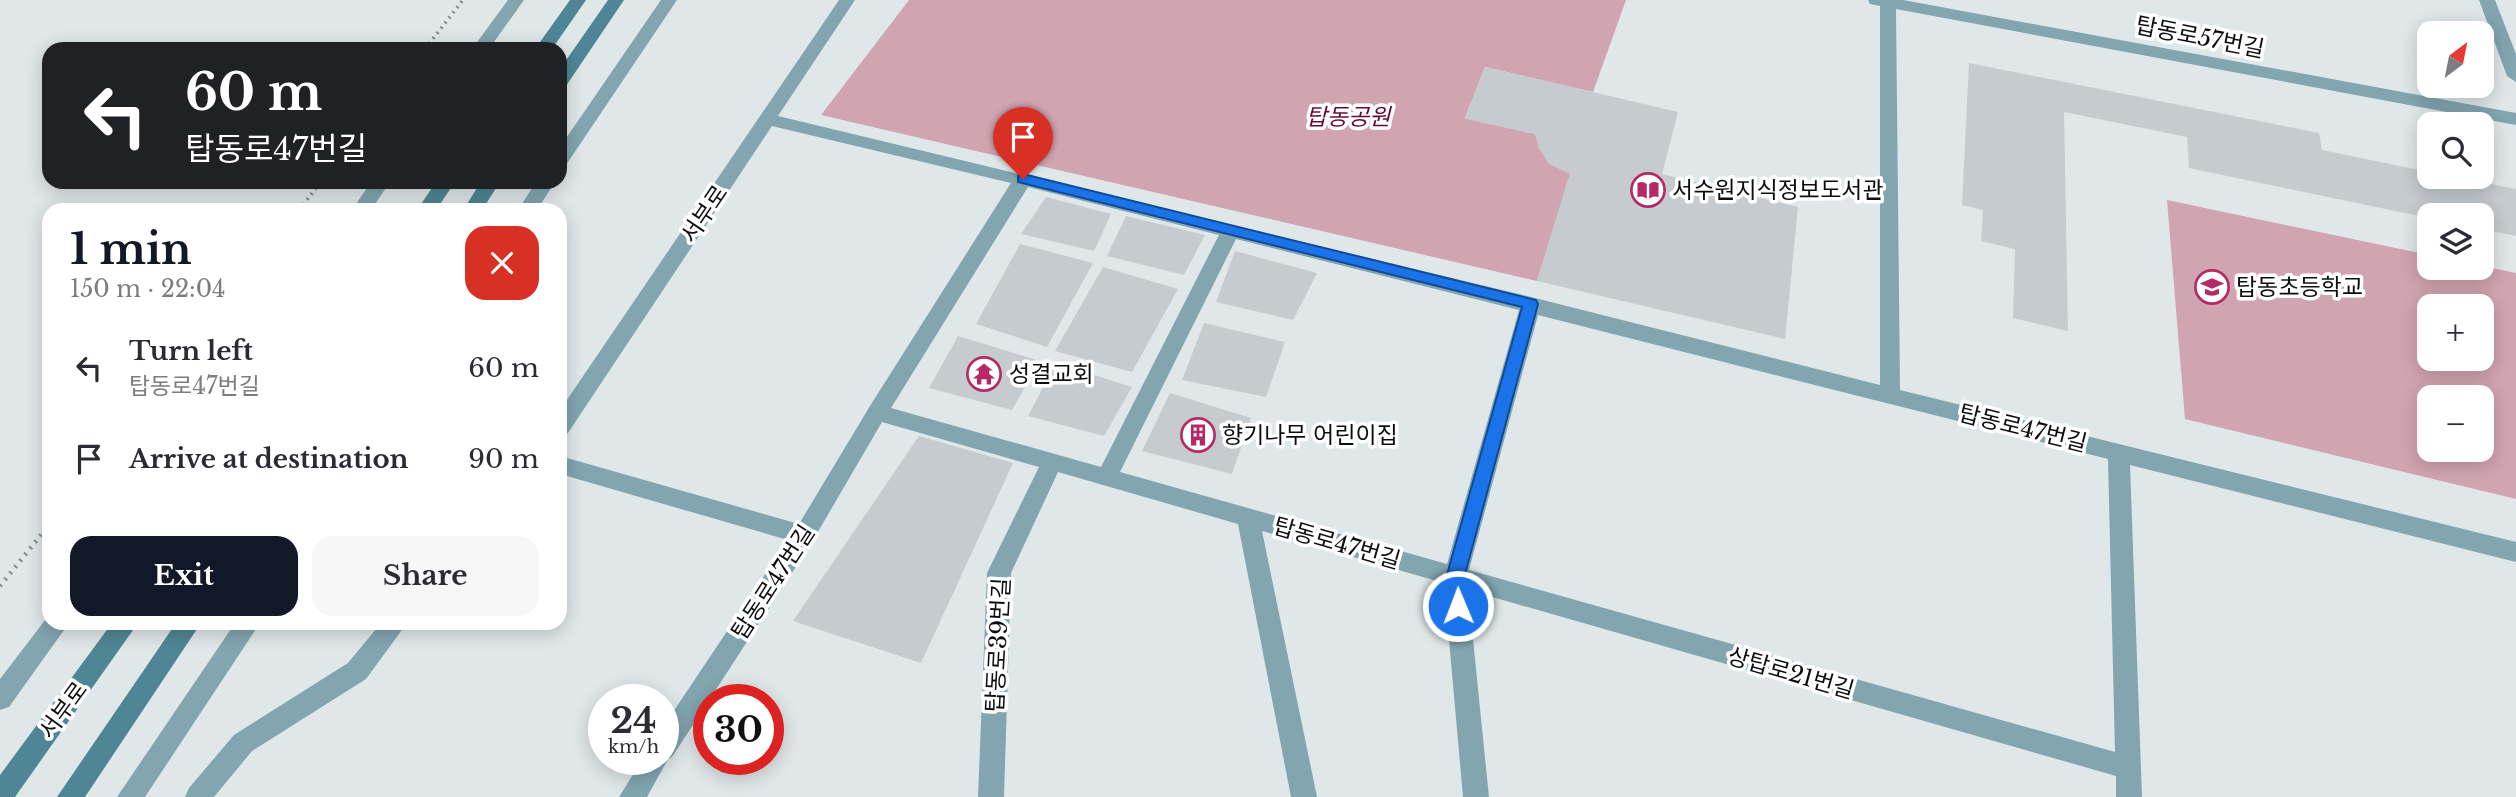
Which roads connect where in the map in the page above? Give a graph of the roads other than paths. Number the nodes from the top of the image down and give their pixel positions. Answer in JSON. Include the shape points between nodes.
{"nodes":[{"id":1,"x":516,"y":0,"type":"edge"},
{"id":2,"x":578,"y":0,"type":"edge"},
{"id":3,"x":616,"y":0,"type":"edge"},
{"id":4,"x":669,"y":0,"type":"edge"},
{"id":5,"x":847,"y":0,"type":"edge"},
{"id":6,"x":2487,"y":0,"type":"edge"},
{"id":7,"x":1884,"y":1,"type":"edge"},
{"id":8,"x":485,"y":42,"type":"edge"},
{"id":9,"x":548,"y":42,"type":"edge"},
{"id":10,"x":567,"y":72,"type":"edge"},
{"id":11,"x":2516,"y":76,"type":"edge"},
{"id":12,"x":768,"y":119,"type":"junction"},
{"id":13,"x":2516,"y":119,"type":"edge"},
{"id":14,"x":567,"y":151,"type":"edge"},
{"id":15,"x":1023,"y":179,"type":"junction"},
{"id":16,"x":1230,"y":230,"type":"junction"},
{"id":17,"x":1531,"y":304,"type":"junction"},
{"id":18,"x":1890,"y":394,"type":"junction"},
{"id":19,"x":877,"y":412,"type":"junction"},
{"id":20,"x":567,"y":417,"type":"edge"},
{"id":21,"x":2119,"y":452,"type":"junction"},
{"id":22,"x":1052,"y":462,"type":"junction"},
{"id":23,"x":567,"y":467,"type":"edge"},
{"id":24,"x":1106,"y":478,"type":"junction"},
{"id":25,"x":1248,"y":517,"type":"junction"},
{"id":26,"x":804,"y":535,"type":"junction"},
{"id":27,"x":2516,"y":552,"type":"edge"},
{"id":28,"x":1455,"y":578,"type":"junction"},
{"id":29,"x":51,"y":630,"type":"edge"},
{"id":30,"x":121,"y":630,"type":"edge"},
{"id":31,"x":184,"y":630,"type":"edge"},
{"id":32,"x":242,"y":630,"type":"edge"},
{"id":33,"x":389,"y":630,"type":"edge"},
{"id":34,"x":0,"y":699,"type":"edge"},
{"id":35,"x":679,"y":725,"type":"edge"},
{"id":36,"x":2127,"y":767,"type":"junction"},
{"id":37,"x":646,"y":775,"type":"edge"},
{"id":38,"x":0,"y":796,"type":"edge"},
{"id":39,"x":70,"y":797,"type":"edge"},
{"id":40,"x":130,"y":797,"type":"edge"},
{"id":41,"x":198,"y":797,"type":"edge"},
{"id":42,"x":632,"y":797,"type":"edge"},
{"id":43,"x":991,"y":797,"type":"edge"},
{"id":44,"x":1304,"y":797,"type":"edge"},
{"id":45,"x":1476,"y":797,"type":"edge"},
{"id":46,"x":2129,"y":797,"type":"edge"}],
"edges":[{"from":1,"to":8,"type":"street"},
{"from":2,"to":9,"type":"main road"},
{"from":3,"to":10,"type":"main road"},
{"from":4,"to":14,"type":"street"},
{"from":5,"to":12,"type":"street","name":"서부로"},
{"from":6,"to":11,"type":"street"},
{"from":7,"to":13,"type":"street","name":"탑동로57번길"},
{"from":7,"to":18,"type":"street"},
{"from":12,"to":15,"type":"street"},
{"from":12,"to":20,"type":"street","name":"서부로"},
{"from":15,"to":16,"type":"street","name":"탑동로47번길"},
{"from":15,"to":19,"type":"street","name":"탑동로47번길"},
{"from":16,"to":17,"type":"street","name":"탑동로47번길"},
{"from":16,"to":24,"type":"street"},
{"from":17,"to":18,"type":"street","name":"탑동로47번길"},
{"from":17,"to":28,"type":"street"},
{"from":18,"to":21,"type":"street","name":"탑동로47번길"},
{"from":19,"to":22,"type":"street","name":"탑동로47번길"},
{"from":19,"to":26,"type":"street","name":"탑동로47번길"},
{"from":21,"to":27,"type":"street","name":"탑동로47번길"},
{"from":21,"to":36,"type":"street"},
{"from":22,"to":24,"type":"street","name":"탑동로47번길"},
{"from":22,"to":43,"type":"street","name":"탑동로39번길","via":[[999,573]]},
{"from":23,"to":26,"type":"street"},
{"from":24,"to":25,"type":"street","name":"탑동로47번길"},
{"from":25,"to":28,"type":"street","name":"탑동로47번길"},
{"from":25,"to":44,"type":"street"},
{"from":26,"to":35,"type":"street","name":"탑동로47번길"},
{"from":28,"to":36,"type":"street","name":"상탑로21번길"},
{"from":28,"to":45,"type":"street"},
{"from":29,"to":34,"type":"street"},
{"from":30,"to":38,"type":"main road","name":"서부로"},
{"from":31,"to":39,"type":"main road"},
{"from":32,"to":40,"type":"street"},
{"from":33,"to":41,"type":"street","via":[[357,671],[243,743]]},
{"from":36,"to":46,"type":"street"},
{"from":37,"to":42,"type":"street"}]}
